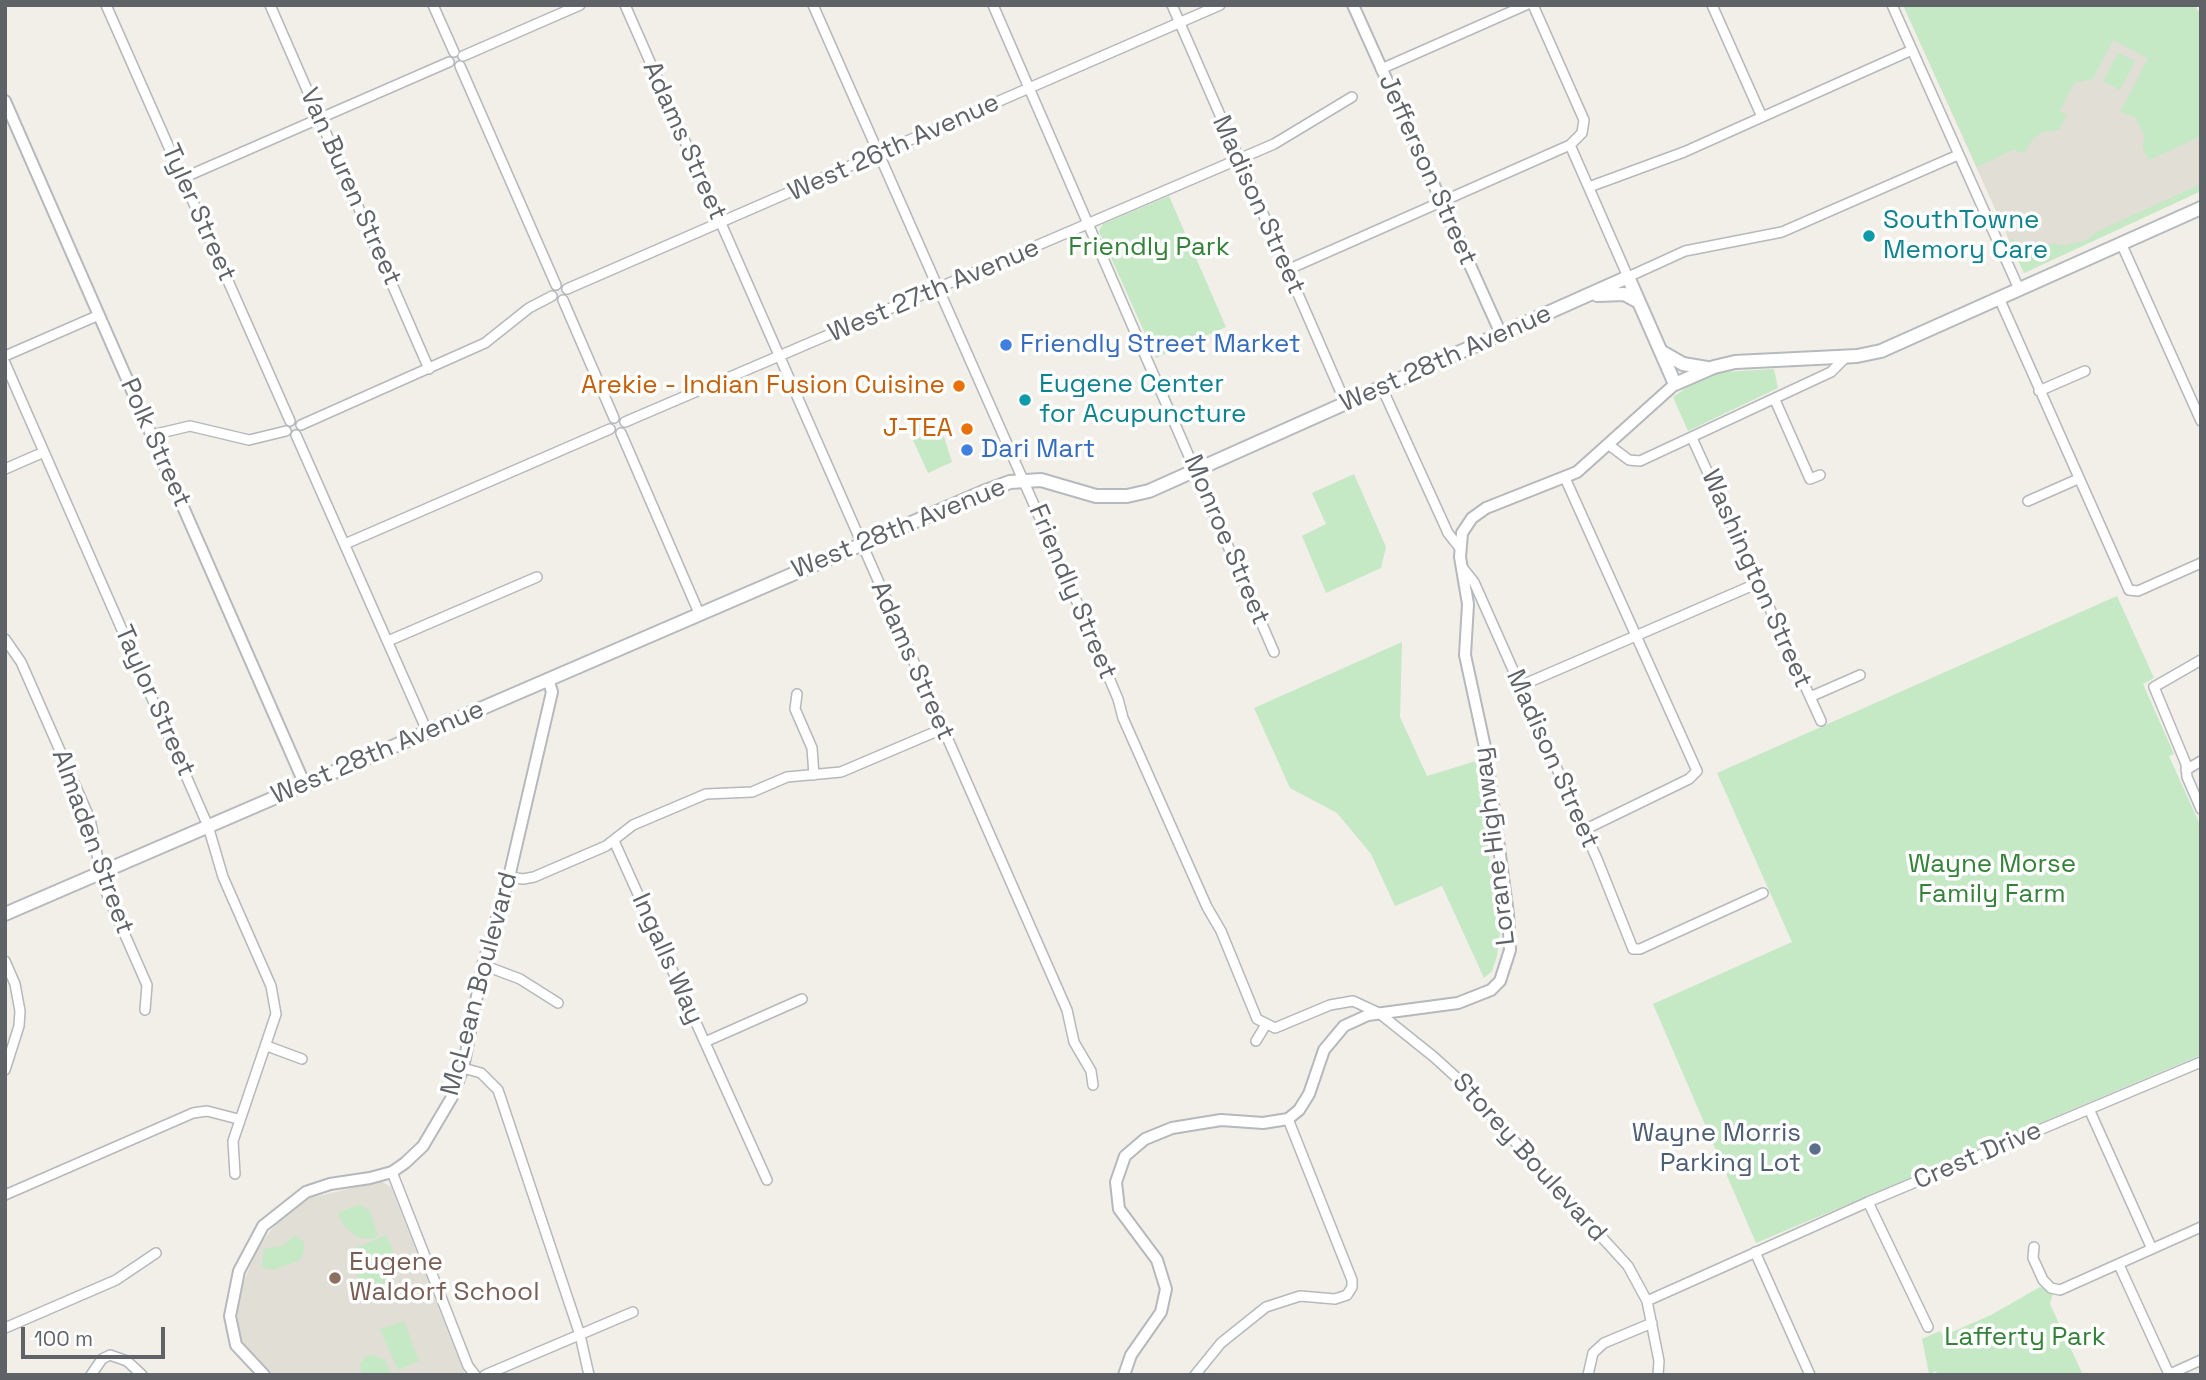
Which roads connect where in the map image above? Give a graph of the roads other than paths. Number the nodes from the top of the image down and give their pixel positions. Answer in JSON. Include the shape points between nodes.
{"nodes":[{"id":1,"x":106,"y":5,"type":"edge"},
{"id":2,"x":270,"y":5,"type":"edge"},
{"id":3,"x":433,"y":5,"type":"edge"},
{"id":4,"x":580,"y":5,"type":"edge"},
{"id":5,"x":625,"y":5,"type":"edge"},
{"id":6,"x":813,"y":5,"type":"edge"},
{"id":7,"x":993,"y":5,"type":"edge"},
{"id":8,"x":1172,"y":5,"type":"edge"},
{"id":9,"x":1220,"y":5,"type":"edge"},
{"id":10,"x":1353,"y":5,"type":"edge"},
{"id":11,"x":1546,"y":5,"type":"edge"},
{"id":12,"x":1712,"y":5,"type":"edge"},
{"id":13,"x":1892,"y":5,"type":"edge"},
{"id":14,"x":1531,"y":7,"type":"edge"},
{"id":15,"x":1180,"y":24,"type":"junction"},
{"id":16,"x":1912,"y":50,"type":"junction"},
{"id":17,"x":454,"y":52,"type":"junction"},
{"id":18,"x":463,"y":56,"type":"junction"},
{"id":19,"x":449,"y":62,"type":"junction"},
{"id":20,"x":460,"y":66,"type":"junction"},
{"id":21,"x":1381,"y":69,"type":"junction"},
{"id":22,"x":1030,"y":88,"type":"junction"},
{"id":23,"x":1352,"y":97,"type":"dead end"},
{"id":24,"x":5,"y":102,"type":"edge"},
{"id":25,"x":1762,"y":117,"type":"junction"},
{"id":26,"x":320,"y":118,"type":"junction"},
{"id":27,"x":1570,"y":145,"type":"junction"},
{"id":28,"x":879,"y":154,"type":"junction"},
{"id":29,"x":1958,"y":155,"type":"junction"},
{"id":30,"x":1238,"y":158,"type":"junction"},
{"id":31,"x":183,"y":178,"type":"junction"},
{"id":32,"x":1589,"y":187,"type":"junction"},
{"id":33,"x":1442,"y":202,"type":"junction"},
{"id":34,"x":2201,"y":208,"type":"edge"},
{"id":35,"x":720,"y":224,"type":"junction"},
{"id":36,"x":1088,"y":225,"type":"junction"},
{"id":37,"x":2122,"y":243,"type":"junction"},
{"id":38,"x":1287,"y":270,"type":"junction"},
{"id":39,"x":1628,"y":277,"type":"junction"},
{"id":40,"x":556,"y":285,"type":"junction"},
{"id":41,"x":939,"y":288,"type":"junction"},
{"id":42,"x":567,"y":289,"type":"junction"},
{"id":43,"x":2019,"y":289,"type":"junction"},
{"id":44,"x":552,"y":296,"type":"junction"},
{"id":45,"x":1586,"y":296,"type":"junction"},
{"id":46,"x":1999,"y":298,"type":"junction"},
{"id":47,"x":563,"y":300,"type":"junction"},
{"id":48,"x":1640,"y":302,"type":"junction"},
{"id":49,"x":99,"y":315,"type":"junction"},
{"id":50,"x":1501,"y":334,"type":"junction"},
{"id":51,"x":1661,"y":351,"type":"junction"},
{"id":52,"x":5,"y":356,"type":"edge"},
{"id":53,"x":778,"y":357,"type":"junction"},
{"id":54,"x":1846,"y":357,"type":"junction"},
{"id":55,"x":5,"y":363,"type":"edge"},
{"id":56,"x":1714,"y":367,"type":"junction"},
{"id":57,"x":429,"y":369,"type":"junction"},
{"id":58,"x":2085,"y":370,"type":"dead end"},
{"id":59,"x":1675,"y":384,"type":"junction"},
{"id":60,"x":1382,"y":388,"type":"junction"},
{"id":61,"x":2039,"y":391,"type":"junction"},
{"id":62,"x":1775,"y":400,"type":"junction"},
{"id":63,"x":1346,"y":404,"type":"junction"},
{"id":64,"x":614,"y":418,"type":"junction"},
{"id":65,"x":290,"y":421,"type":"junction"},
{"id":66,"x":2201,"y":421,"type":"edge"},
{"id":67,"x":625,"y":422,"type":"junction"},
{"id":68,"x":301,"y":425,"type":"junction"},
{"id":69,"x":610,"y":429,"type":"junction"},
{"id":70,"x":286,"y":431,"type":"junction"},
{"id":71,"x":621,"y":433,"type":"junction"},
{"id":72,"x":152,"y":435,"type":"junction"},
{"id":73,"x":296,"y":435,"type":"junction"},
{"id":74,"x":1692,"y":438,"type":"junction"},
{"id":75,"x":1609,"y":445,"type":"junction"},
{"id":76,"x":44,"y":452,"type":"junction"},
{"id":77,"x":5,"y":469,"type":"edge"},
{"id":78,"x":1196,"y":471,"type":"junction"},
{"id":79,"x":1820,"y":475,"type":"dead end"},
{"id":80,"x":1565,"y":478,"type":"junction"},
{"id":81,"x":2078,"y":480,"type":"junction"},
{"id":82,"x":1024,"y":481,"type":"junction"},
{"id":83,"x":2028,"y":501,"type":"dead end"},
{"id":84,"x":345,"y":544,"type":"junction"},
{"id":85,"x":860,"y":544,"type":"junction"},
{"id":86,"x":1459,"y":547,"type":"junction"},
{"id":87,"x":2201,"y":564,"type":"edge"},
{"id":88,"x":1461,"y":566,"type":"junction"},
{"id":89,"x":537,"y":577,"type":"dead end"},
{"id":90,"x":1758,"y":583,"type":"junction"},
{"id":91,"x":699,"y":613,"type":"junction"},
{"id":92,"x":1636,"y":634,"type":"junction"},
{"id":93,"x":5,"y":639,"type":"edge"},
{"id":94,"x":388,"y":641,"type":"junction"},
{"id":95,"x":1274,"y":652,"type":"dead end"},
{"id":96,"x":2201,"y":660,"type":"edge"},
{"id":97,"x":1860,"y":675,"type":"dead end"},
{"id":98,"x":548,"y":679,"type":"junction"},
{"id":99,"x":1520,"y":686,"type":"junction"},
{"id":100,"x":797,"y":694,"type":"dead end"},
{"id":101,"x":1810,"y":698,"type":"junction"},
{"id":102,"x":1821,"y":720,"type":"dead end"},
{"id":103,"x":942,"y":729,"type":"junction"},
{"id":104,"x":427,"y":732,"type":"junction"},
{"id":105,"x":2201,"y":761,"type":"edge"},
{"id":106,"x":2186,"y":769,"type":"junction"},
{"id":107,"x":814,"y":775,"type":"junction"},
{"id":108,"x":305,"y":785,"type":"junction"},
{"id":109,"x":2201,"y":809,"type":"edge"},
{"id":110,"x":208,"y":826,"type":"junction"},
{"id":111,"x":1584,"y":830,"type":"junction"},
{"id":112,"x":614,"y":841,"type":"junction"},
{"id":113,"x":102,"y":873,"type":"junction"},
{"id":114,"x":509,"y":877,"type":"junction"},
{"id":115,"x":1763,"y":893,"type":"dead end"},
{"id":116,"x":5,"y":914,"type":"edge"},
{"id":117,"x":5,"y":961,"type":"edge"},
{"id":118,"x":483,"y":965,"type":"junction"},
{"id":119,"x":802,"y":999,"type":"dead end"},
{"id":120,"x":558,"y":1003,"type":"dead end"},
{"id":121,"x":145,"y":1010,"type":"dead end"},
{"id":122,"x":1379,"y":1013,"type":"junction"},
{"id":123,"x":1265,"y":1026,"type":"junction"},
{"id":124,"x":1256,"y":1041,"type":"dead end"},
{"id":125,"x":705,"y":1042,"type":"junction"},
{"id":126,"x":267,"y":1046,"type":"junction"},
{"id":127,"x":302,"y":1059,"type":"dead end"},
{"id":128,"x":2201,"y":1062,"type":"edge"},
{"id":129,"x":7,"y":1064,"type":"edge"},
{"id":130,"x":463,"y":1068,"type":"junction"},
{"id":131,"x":1093,"y":1085,"type":"dead end"},
{"id":132,"x":2089,"y":1109,"type":"junction"},
{"id":133,"x":239,"y":1119,"type":"junction"},
{"id":134,"x":1288,"y":1119,"type":"junction"},
{"id":135,"x":392,"y":1172,"type":"junction"},
{"id":136,"x":235,"y":1174,"type":"dead end"},
{"id":137,"x":767,"y":1180,"type":"dead end"},
{"id":138,"x":5,"y":1195,"type":"edge"},
{"id":139,"x":1868,"y":1202,"type":"junction"},
{"id":140,"x":2201,"y":1227,"type":"edge"},
{"id":141,"x":2034,"y":1247,"type":"dead end"},
{"id":142,"x":2152,"y":1249,"type":"junction"},
{"id":143,"x":1755,"y":1252,"type":"junction"},
{"id":144,"x":156,"y":1253,"type":"dead end"},
{"id":145,"x":2119,"y":1265,"type":"junction"},
{"id":146,"x":1647,"y":1301,"type":"junction"},
{"id":147,"x":634,"y":1312,"type":"dead end"},
{"id":148,"x":1652,"y":1323,"type":"junction"},
{"id":149,"x":1928,"y":1327,"type":"dead end"},
{"id":150,"x":5,"y":1328,"type":"edge"},
{"id":151,"x":580,"y":1335,"type":"junction"},
{"id":152,"x":2201,"y":1360,"type":"edge"},
{"id":153,"x":475,"y":1374,"type":"edge"},
{"id":154,"x":92,"y":1375,"type":"edge"},
{"id":155,"x":142,"y":1375,"type":"edge"},
{"id":156,"x":264,"y":1375,"type":"edge"},
{"id":157,"x":485,"y":1375,"type":"edge"},
{"id":158,"x":589,"y":1375,"type":"edge"},
{"id":159,"x":1124,"y":1375,"type":"edge"},
{"id":160,"x":1195,"y":1375,"type":"edge"},
{"id":161,"x":1588,"y":1375,"type":"edge"},
{"id":162,"x":1658,"y":1375,"type":"edge"},
{"id":163,"x":1810,"y":1375,"type":"edge"},
{"id":164,"x":2168,"y":1375,"type":"edge"}],
"edges":[{"from":1,"to":31,"type":"street","name":"Tyler Street"},
{"from":2,"to":26,"type":"street","name":"Van Buren Street"},
{"from":3,"to":17,"type":"street"},
{"from":4,"to":18,"type":"street"},
{"from":5,"to":35,"type":"street","name":"Adams Street"},
{"from":6,"to":28,"type":"street","name":"Friendly Street"},
{"from":7,"to":22,"type":"street","name":"Monroe Street"},
{"from":8,"to":15,"type":"street","name":"Madison Street"},
{"from":9,"to":15,"type":"street","name":"West 26th Avenue"},
{"from":10,"to":21,"type":"street","name":"Jefferson Street"},
{"from":11,"to":14,"type":"street"},
{"from":12,"to":25,"type":"street"},
{"from":13,"to":16,"type":"street"},
{"from":14,"to":21,"type":"street"},
{"from":14,"to":27,"type":"street","via":[[1584,120],[1582,133]]},
{"from":15,"to":22,"type":"street","name":"West 26th Avenue"},
{"from":15,"to":30,"type":"street","name":"Madison Street"},
{"from":16,"to":25,"type":"street"},
{"from":16,"to":29,"type":"street"},
{"from":17,"to":18,"type":"street"},
{"from":17,"to":19,"type":"street"},
{"from":18,"to":20,"type":"street"},
{"from":19,"to":20,"type":"street"},
{"from":19,"to":26,"type":"street"},
{"from":20,"to":40,"type":"street"},
{"from":21,"to":33,"type":"street","name":"Jefferson Street"},
{"from":22,"to":28,"type":"street","name":"West 26th Avenue"},
{"from":22,"to":36,"type":"street","name":"Monroe Street"},
{"from":23,"to":30,"type":"street","name":"West 27th Avenue","via":[[1286,137]]},
{"from":24,"to":49,"type":"street","name":"Polk Street"},
{"from":25,"to":32,"type":"street"},
{"from":26,"to":31,"type":"street"},
{"from":26,"to":57,"type":"street","name":"Van Buren Street"},
{"from":27,"to":32,"type":"street"},
{"from":27,"to":33,"type":"street"},
{"from":28,"to":35,"type":"street","name":"West 26th Avenue"},
{"from":28,"to":41,"type":"street","name":"Friendly Street"},
{"from":29,"to":39,"type":"street","name":"West 28th Avenue","via":[[1782,232],[1685,251]]},
{"from":29,"to":43,"type":"street"},
{"from":30,"to":36,"type":"street","name":"West 27th Avenue"},
{"from":30,"to":38,"type":"street","name":"Madison Street"},
{"from":31,"to":65,"type":"street","name":"Tyler Street"},
{"from":32,"to":39,"type":"street"},
{"from":33,"to":38,"type":"street"},
{"from":33,"to":50,"type":"street","name":"Jefferson Street"},
{"from":34,"to":37,"type":"main road"},
{"from":35,"to":42,"type":"street","name":"West 26th Avenue"},
{"from":35,"to":53,"type":"street","name":"Adams Street"},
{"from":36,"to":41,"type":"street","name":"West 27th Avenue"},
{"from":36,"to":78,"type":"street","name":"Monroe Street"},
{"from":37,"to":43,"type":"main road"},
{"from":37,"to":66,"type":"street"},
{"from":38,"to":63,"type":"street","name":"Madison Street"},
{"from":39,"to":45,"type":"main road","name":"West 28th Avenue"},
{"from":39,"to":48,"type":"main road"},
{"from":40,"to":42,"type":"street"},
{"from":40,"to":44,"type":"street"},
{"from":41,"to":53,"type":"street","name":"West 27th Avenue"},
{"from":41,"to":82,"type":"street","name":"Friendly Street"},
{"from":42,"to":47,"type":"street"},
{"from":43,"to":46,"type":"main road"},
{"from":44,"to":47,"type":"street"},
{"from":44,"to":57,"type":"street","via":[[529,308],[485,344]]},
{"from":45,"to":48,"type":"main road","via":[[1619,293]]},
{"from":45,"to":50,"type":"main road","name":"West 28th Avenue"},
{"from":46,"to":54,"type":"main road","via":[[1881,351]]},
{"from":46,"to":61,"type":"street"},
{"from":47,"to":64,"type":"street"},
{"from":48,"to":51,"type":"main road"},
{"from":49,"to":52,"type":"street"},
{"from":49,"to":72,"type":"street","name":"Polk Street"},
{"from":50,"to":60,"type":"main road","name":"West 28th Avenue"},
{"from":51,"to":56,"type":"main road","via":[[1696,368]]},
{"from":51,"to":59,"type":"main road"},
{"from":53,"to":67,"type":"street","name":"West 27th Avenue"},
{"from":53,"to":85,"type":"street","name":"Adams Street"},
{"from":54,"to":56,"type":"main road","via":[[1743,361]]},
{"from":54,"to":62,"type":"street","via":[[1831,372]]},
{"from":55,"to":76,"type":"street","name":"Taylor Street"},
{"from":56,"to":59,"type":"main road"},
{"from":57,"to":68,"type":"street"},
{"from":58,"to":61,"type":"street"},
{"from":59,"to":75,"type":"street"},
{"from":60,"to":63,"type":"main road","name":"West 28th Avenue"},
{"from":60,"to":86,"type":"street","via":[[1448,533]]},
{"from":61,"to":81,"type":"street"},
{"from":62,"to":74,"type":"street"},
{"from":62,"to":79,"type":"street","via":[[1811,479]]},
{"from":63,"to":78,"type":"main road","name":"West 28th Avenue"},
{"from":64,"to":67,"type":"street"},
{"from":64,"to":69,"type":"street"},
{"from":65,"to":68,"type":"street"},
{"from":65,"to":70,"type":"street"},
{"from":67,"to":71,"type":"street"},
{"from":68,"to":73,"type":"street"},
{"from":69,"to":71,"type":"street"},
{"from":69,"to":84,"type":"street"},
{"from":70,"to":72,"type":"street","via":[[248,440],[190,426]]},
{"from":70,"to":73,"type":"street"},
{"from":71,"to":91,"type":"street"},
{"from":72,"to":108,"type":"street","name":"Polk Street"},
{"from":73,"to":84,"type":"street"},
{"from":74,"to":75,"type":"street","via":[[1638,462]]},
{"from":74,"to":90,"type":"street","name":"Washington Street"},
{"from":75,"to":80,"type":"street"},
{"from":76,"to":77,"type":"street"},
{"from":76,"to":110,"type":"street","name":"Taylor Street"},
{"from":78,"to":82,"type":"main road","name":"West 28th Avenue","via":[[1159,488],[1119,497],[1088,495],[1047,481]]},
{"from":78,"to":95,"type":"street","name":"Monroe Street"},
{"from":80,"to":86,"type":"street","via":[[1479,512],[1463,530]]},
{"from":80,"to":92,"type":"street"},
{"from":81,"to":83,"type":"street"},
{"from":81,"to":87,"type":"street","via":[[2132,592]]},
{"from":82,"to":85,"type":"main road","name":"West 28th Avenue","via":[[982,492]]},
{"from":82,"to":123,"type":"street","name":"Friendly Street","via":[[1252,1010]]},
{"from":84,"to":94,"type":"street"},
{"from":85,"to":91,"type":"main road","name":"West 28th Avenue"},
{"from":85,"to":103,"type":"street","name":"Adams Street"},
{"from":86,"to":88,"type":"street","name":"Lorane Highway"},
{"from":88,"to":99,"type":"street","name":"Madison Street","via":[[1474,582]]},
{"from":88,"to":122,"type":"street","name":"Lorane Highway","via":[[1468,604],[1465,655],[1486,752],[1510,950],[1500,981],[1476,998]]},
{"from":89,"to":94,"type":"street"},
{"from":90,"to":92,"type":"street"},
{"from":90,"to":101,"type":"street","name":"Washington Street"},
{"from":91,"to":98,"type":"main road","name":"West 28th Avenue"},
{"from":92,"to":99,"type":"street"},
{"from":92,"to":111,"type":"street","via":[[1697,769],[1695,775]]},
{"from":93,"to":113,"type":"street","name":"Almaden Street","via":[[21,662],[85,805]]},
{"from":94,"to":104,"type":"street"},
{"from":96,"to":106,"type":"street","via":[[2154,687]]},
{"from":97,"to":101,"type":"street"},
{"from":98,"to":104,"type":"main road","name":"West 28th Avenue"},
{"from":98,"to":114,"type":"street","name":"McLean Boulevard","via":[[552,692]]},
{"from":99,"to":111,"type":"street","name":"Madison Street"},
{"from":100,"to":107,"type":"street","via":[[796,709],[812,748]]},
{"from":101,"to":102,"type":"street","name":"Washington Street"},
{"from":103,"to":107,"type":"street","via":[[847,770]]},
{"from":103,"to":131,"type":"street","name":"Adams Street","via":[[1067,1010],[1074,1042],[1091,1071]]},
{"from":104,"to":108,"type":"main road","name":"West 28th Avenue"},
{"from":105,"to":106,"type":"street"},
{"from":106,"to":109,"type":"street"},
{"from":107,"to":112,"type":"street","via":[[785,778],[751,792],[701,796],[633,825]]},
{"from":108,"to":110,"type":"main road","name":"West 28th Avenue"},
{"from":110,"to":113,"type":"main road","name":"West 28th Avenue"},
{"from":110,"to":126,"type":"street","name":"Taylor Street","via":[[223,877],[271,986],[276,1014]]},
{"from":111,"to":115,"type":"street","name":"Madison Street","via":[[1632,947],[1640,949]]},
{"from":112,"to":114,"type":"street","via":[[528,879]]},
{"from":112,"to":125,"type":"street","name":"Ingalls Way"},
{"from":113,"to":116,"type":"main road","name":"West 28th Avenue"},
{"from":113,"to":121,"type":"street","name":"Almaden Street","via":[[103,885],[147,985]]},
{"from":114,"to":118,"type":"street","name":"McLean Boulevard"},
{"from":117,"to":129,"type":"street","via":[[20,1010]]},
{"from":118,"to":120,"type":"street","via":[[520,979]]},
{"from":118,"to":130,"type":"street","name":"McLean Boulevard"},
{"from":119,"to":125,"type":"street"},
{"from":122,"to":123,"type":"street","via":[[1345,1000],[1287,1025]]},
{"from":122,"to":134,"type":"street","name":"Lorane Highway","via":[[1356,1019],[1332,1037],[1310,1094]]},
{"from":122,"to":146,"type":"street","name":"Storey Boulevard","via":[[1457,1078],[1620,1257]]},
{"from":123,"to":124,"type":"street"},
{"from":125,"to":137,"type":"street","name":"Ingalls Way"},
{"from":126,"to":127,"type":"street"},
{"from":126,"to":133,"type":"street","name":"Taylor Street"},
{"from":128,"to":132,"type":"street","name":"Crest Drive"},
{"from":130,"to":135,"type":"street","name":"McLean Boulevard","via":[[423,1146]]},
{"from":130,"to":151,"type":"street","via":[[481,1073],[498,1090]]},
{"from":132,"to":139,"type":"street","name":"Crest Drive"},
{"from":132,"to":142,"type":"street"},
{"from":133,"to":136,"type":"street","name":"Taylor Street","via":[[232,1150]]},
{"from":133,"to":138,"type":"street","via":[[207,1111],[192,1113]]},
{"from":134,"to":159,"type":"street","via":[[1263,1123],[1221,1120],[1172,1128],[1144,1139],[1125,1156],[1116,1182],[1119,1209],[1157,1260],[1166,1289],[1161,1312],[1131,1355]]},
{"from":134,"to":160,"type":"street","via":[[1353,1284],[1349,1293],[1335,1299],[1300,1296],[1266,1307],[1221,1343]]},
{"from":135,"to":153,"type":"street"},
{"from":135,"to":156,"type":"street","name":"McLean Boulevard","via":[[306,1192],[261,1229],[239,1271],[230,1316],[236,1345]]},
{"from":139,"to":143,"type":"street","name":"Crest Drive"},
{"from":139,"to":149,"type":"street"},
{"from":140,"to":142,"type":"street"},
{"from":141,"to":145,"type":"street","via":[[2032,1256],[2043,1280],[2055,1289],[2068,1288]]},
{"from":142,"to":145,"type":"street"},
{"from":143,"to":146,"type":"street","name":"Crest Drive"},
{"from":143,"to":163,"type":"street"},
{"from":144,"to":150,"type":"street","via":[[116,1280]]},
{"from":145,"to":164,"type":"street"},
{"from":146,"to":148,"type":"street","name":"Storey Boulevard"},
{"from":147,"to":151,"type":"street"},
{"from":148,"to":161,"type":"street","via":[[1604,1343],[1593,1353]]},
{"from":148,"to":162,"type":"street","name":"Storey Boulevard"},
{"from":151,"to":157,"type":"street"},
{"from":151,"to":158,"type":"street"},
{"from":152,"to":164,"type":"street"},
{"from":154,"to":155,"type":"street","via":[[110,1355],[121,1357]]}]}
